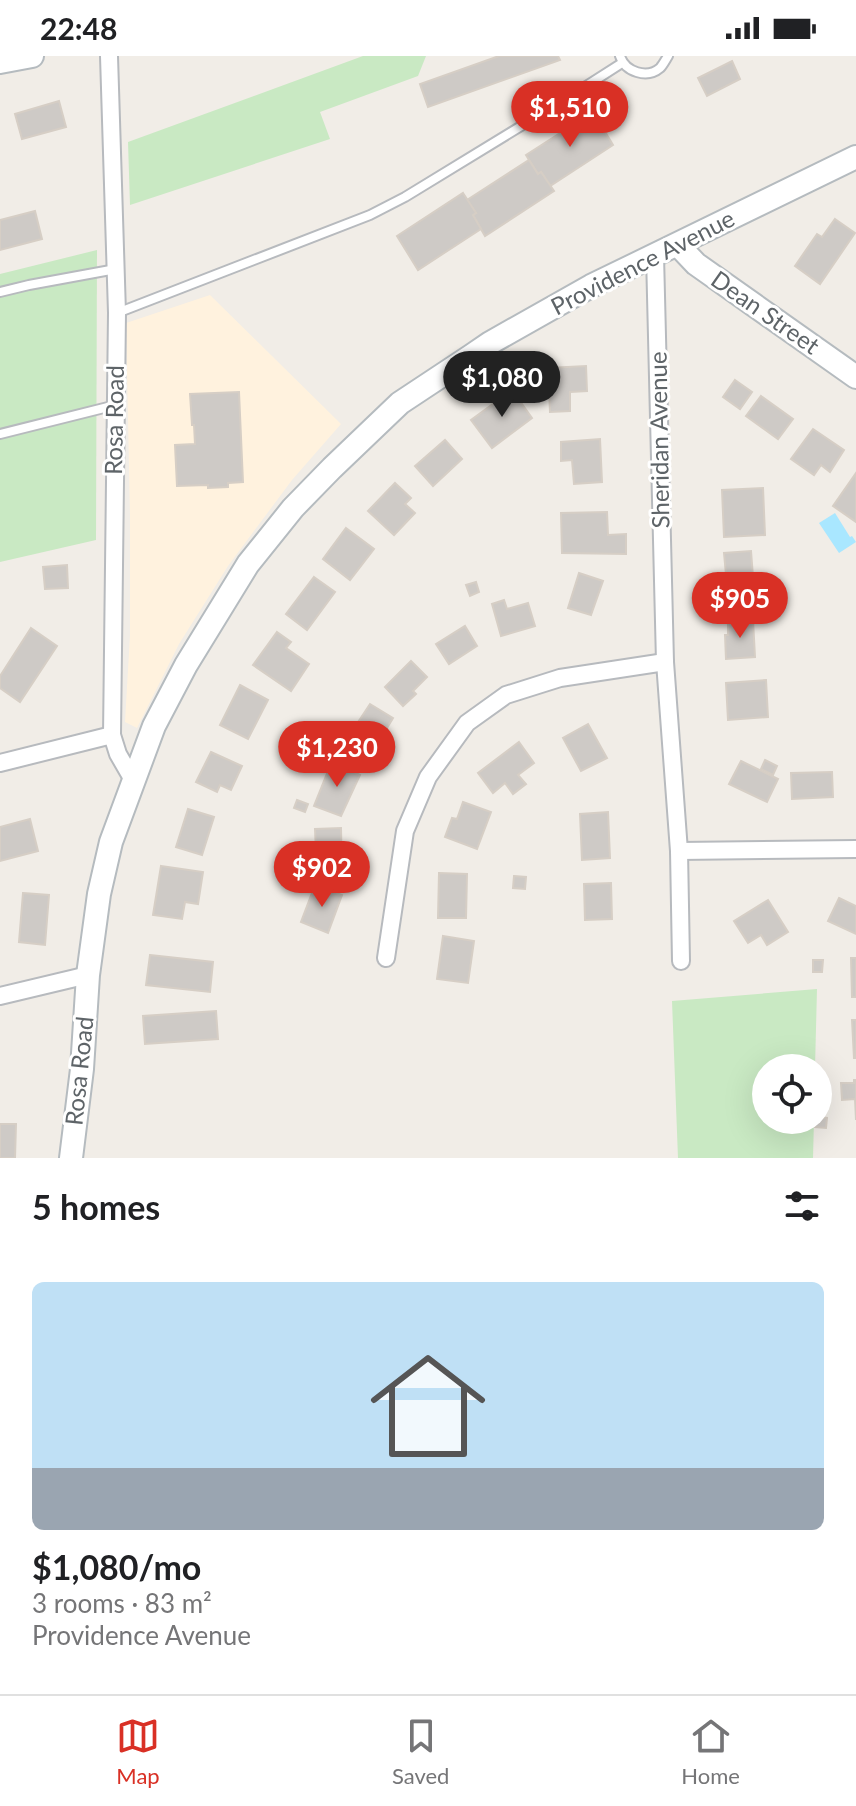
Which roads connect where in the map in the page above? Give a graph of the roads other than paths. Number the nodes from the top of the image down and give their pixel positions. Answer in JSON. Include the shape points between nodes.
{"nodes":[{"id":1,"x":32,"y":56,"type":"edge"},
{"id":2,"x":109,"y":56,"type":"edge"},
{"id":3,"x":668,"y":56,"type":"edge"},
{"id":4,"x":621,"y":59,"type":"edge"},
{"id":5,"x":0,"y":62,"type":"edge"},
{"id":6,"x":856,"y":157,"type":"edge"},
{"id":7,"x":678,"y":245,"type":"junction"},
{"id":8,"x":655,"y":255,"type":"junction"},
{"id":9,"x":116,"y":269,"type":"junction"},
{"id":10,"x":0,"y":292,"type":"edge"},
{"id":11,"x":117,"y":313,"type":"junction"},
{"id":12,"x":856,"y":377,"type":"edge"},
{"id":13,"x":116,"y":405,"type":"junction"},
{"id":14,"x":0,"y":434,"type":"edge"},
{"id":15,"x":665,"y":662,"type":"junction"},
{"id":16,"x":112,"y":735,"type":"junction"},
{"id":17,"x":0,"y":763,"type":"edge"},
{"id":18,"x":133,"y":780,"type":"junction"},
{"id":19,"x":111,"y":842,"type":"joint"},
{"id":20,"x":856,"y":849,"type":"edge"},
{"id":21,"x":679,"y":851,"type":"junction"},
{"id":22,"x":386,"y":958,"type":"dead end"},
{"id":23,"x":681,"y":961,"type":"dead end"},
{"id":24,"x":88,"y":975,"type":"junction"},
{"id":25,"x":0,"y":996,"type":"edge"},
{"id":26,"x":71,"y":1158,"type":"edge"}],
"edges":[{"from":1,"to":5,"type":"street"},
{"from":2,"to":9,"type":"street","name":"Rosa Road"},
{"from":3,"to":4,"type":"lane","via":[[659,69],[647,74],[631,71]]},
{"from":4,"to":11,"type":"lane","via":[[370,215]]},
{"from":6,"to":7,"type":"street","name":"Providence Avenue"},
{"from":7,"to":8,"type":"street","name":"Providence Avenue"},
{"from":7,"to":12,"type":"street","name":"Dean Street","via":[[696,264]]},
{"from":8,"to":15,"type":"street","name":"Sheridan Avenue"},
{"from":8,"to":18,"type":"street","name":"Providence Avenue","via":[[490,343],[400,403],[332,468],[248,564],[186,665]]},
{"from":9,"to":10,"type":"lane"},
{"from":9,"to":11,"type":"street","name":"Rosa Road"},
{"from":11,"to":13,"type":"street","name":"Rosa Road"},
{"from":13,"to":14,"type":"lane"},
{"from":13,"to":16,"type":"street","name":"Rosa Road"},
{"from":15,"to":21,"type":"street","name":"Sheridan Avenue"},
{"from":15,"to":22,"type":"street","via":[[560,678],[506,695],[467,723],[428,777],[405,831]]},
{"from":16,"to":17,"type":"street"},
{"from":16,"to":18,"type":"street","name":"Rosa Road"},
{"from":18,"to":19,"type":"street","name":"Providence Avenue"},
{"from":19,"to":24,"type":"street","name":"Rosa Road"},
{"from":20,"to":21,"type":"street"},
{"from":21,"to":23,"type":"street","name":"Sheridan Avenue"},
{"from":24,"to":25,"type":"street"},
{"from":24,"to":26,"type":"street","name":"Rosa Road"}]}
